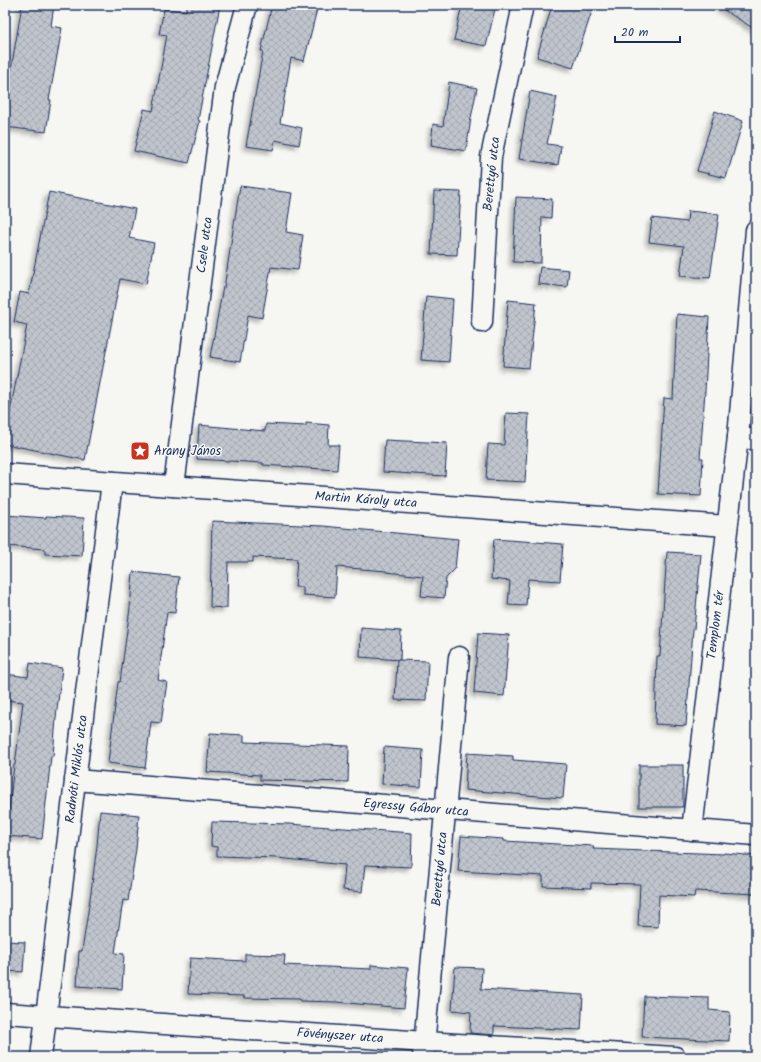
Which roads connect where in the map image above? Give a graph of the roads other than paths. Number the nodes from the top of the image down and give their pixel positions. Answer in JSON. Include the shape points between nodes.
{"nodes":[{"id":1,"x":247,"y":5,"type":"edge"},
{"id":2,"x":523,"y":5,"type":"edge"},
{"id":3,"x":756,"y":230,"type":"edge"},
{"id":4,"x":482,"y":322,"type":"dead end"},
{"id":5,"x":747,"y":439,"type":"edge"},
{"id":6,"x":5,"y":474,"type":"edge"},
{"id":7,"x":112,"y":482,"type":"junction"},
{"id":8,"x":174,"y":486,"type":"junction"},
{"id":9,"x":727,"y":526,"type":"junction"},
{"id":10,"x":459,"y":657,"type":"dead end"},
{"id":11,"x":75,"y":780,"type":"junction"},
{"id":12,"x":445,"y":810,"type":"junction"},
{"id":13,"x":692,"y":830,"type":"junction"},
{"id":14,"x":756,"y":835,"type":"edge"},
{"id":15,"x":5,"y":1013,"type":"edge"},
{"id":16,"x":46,"y":1016,"type":"junction"},
{"id":17,"x":424,"y":1049,"type":"edge"},
{"id":18,"x":41,"y":1057,"type":"edge"},
{"id":19,"x":675,"y":1057,"type":"edge"}],
"edges":[{"from":1,"to":8,"type":"street","name":"Csele utca","via":[[225,87]]},
{"from":2,"to":4,"type":"street","name":"Berettyó utca","via":[[492,157]]},
{"from":3,"to":5,"type":"street","name":"Templom tér"},
{"from":5,"to":9,"type":"street","name":"Templom tér"},
{"from":6,"to":7,"type":"street","name":"Martin Károly utca"},
{"from":7,"to":8,"type":"street","name":"Martin Károly utca"},
{"from":7,"to":11,"type":"street","name":"Radnóti Miklós utca"},
{"from":8,"to":9,"type":"street","name":"Martin Károly utca"},
{"from":9,"to":13,"type":"street","name":"Templom tér"},
{"from":10,"to":12,"type":"street","name":"Berettyó utca"},
{"from":11,"to":12,"type":"street","name":"Egressy Gábor utca"},
{"from":11,"to":16,"type":"street","name":"Radnóti Miklós utca"},
{"from":12,"to":13,"type":"street","name":"Egressy Gábor utca"},
{"from":12,"to":17,"type":"street","name":"Berettyó utca"},
{"from":13,"to":14,"type":"street","name":"Egressy Gábor utca"},
{"from":15,"to":16,"type":"street","name":"Fövényszer utca"},
{"from":16,"to":17,"type":"street","name":"Fövényszer utca"},
{"from":16,"to":18,"type":"street","name":"Radnóti Miklós utca"},
{"from":17,"to":19,"type":"street","name":"Fövényszer utca"}]}
